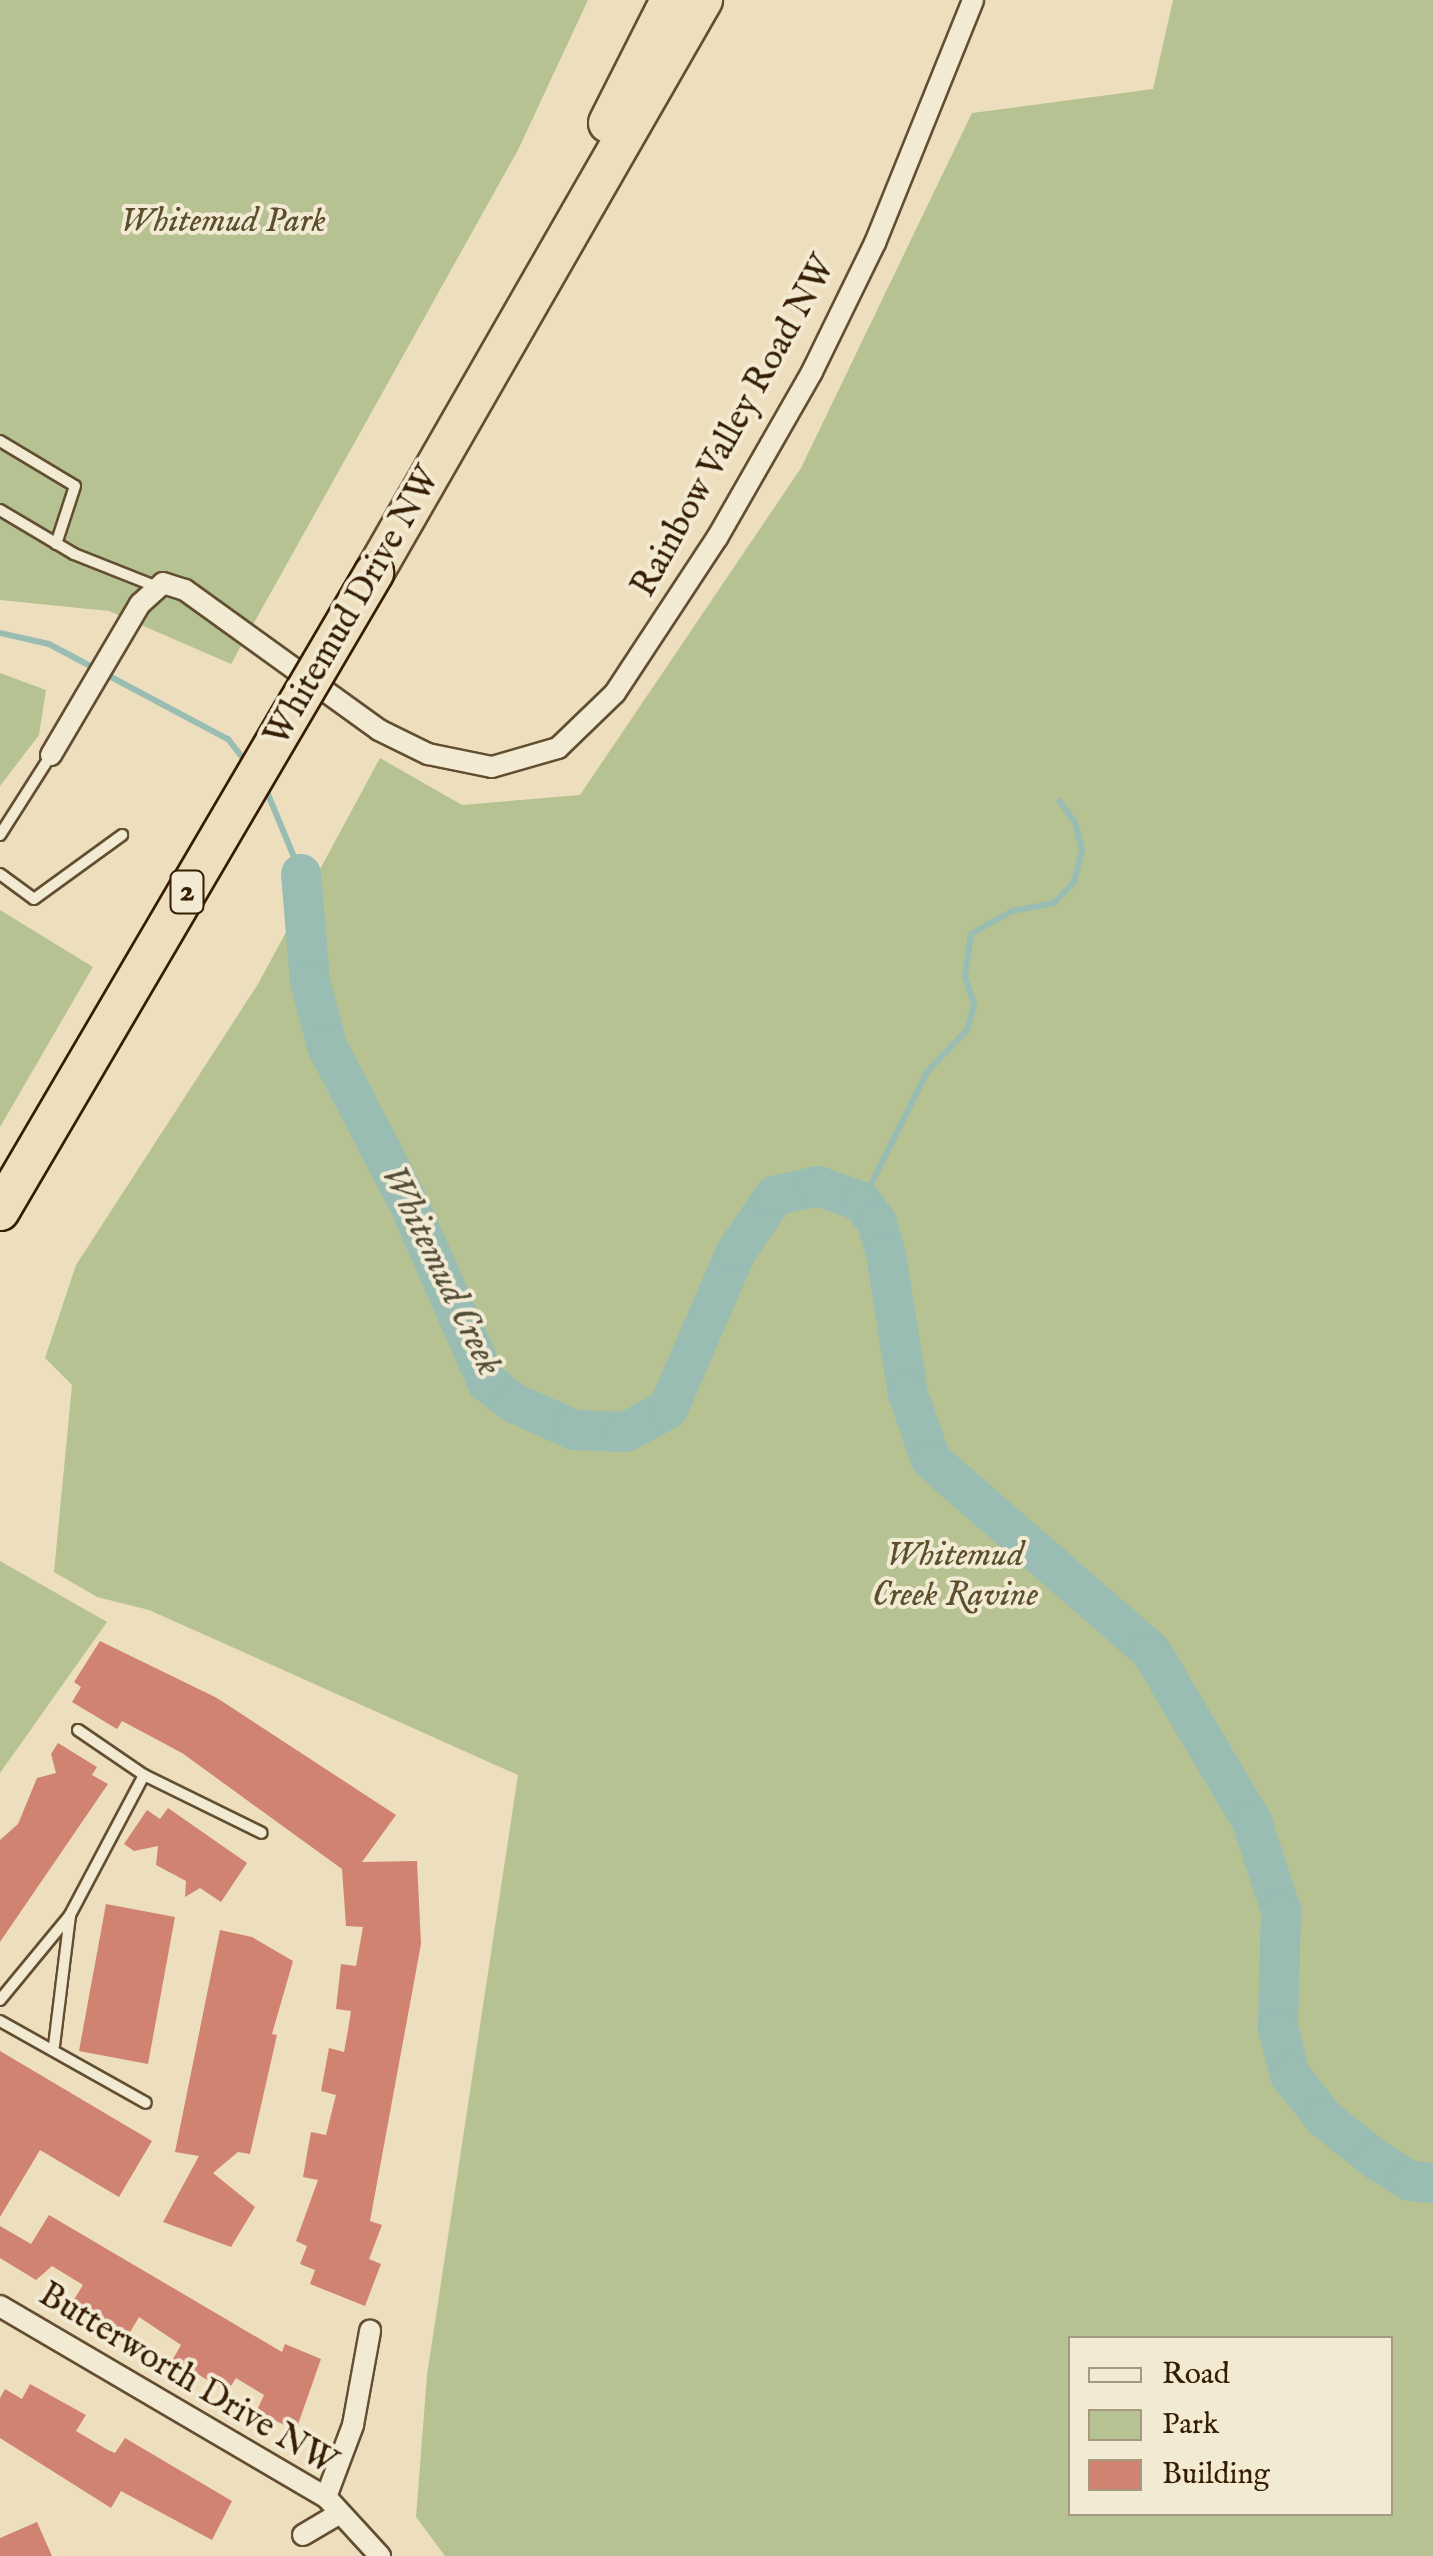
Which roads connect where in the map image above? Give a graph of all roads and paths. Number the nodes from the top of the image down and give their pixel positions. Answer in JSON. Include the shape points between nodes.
{"nodes":[{"id":1,"x":670,"y":0,"type":"edge"},
{"id":2,"x":703,"y":0,"type":"edge"},
{"id":3,"x":972,"y":0,"type":"edge"},
{"id":4,"x":0,"y":441,"type":"edge"},
{"id":5,"x":0,"y":510,"type":"edge"},
{"id":6,"x":56,"y":544,"type":"junction"},
{"id":7,"x":366,"y":567,"type":"junction"},
{"id":8,"x":155,"y":586,"type":"junction"},
{"id":9,"x":51,"y":755,"type":"joint"},
{"id":10,"x":0,"y":835,"type":"edge"},
{"id":11,"x":122,"y":835,"type":"dead end"},
{"id":12,"x":0,"y":874,"type":"edge"},
{"id":13,"x":0,"y":1169,"type":"edge"},
{"id":14,"x":0,"y":1210,"type":"edge"},
{"id":15,"x":78,"y":1730,"type":"dead end"},
{"id":16,"x":144,"y":1775,"type":"junction"},
{"id":17,"x":262,"y":1833,"type":"dead end"},
{"id":18,"x":70,"y":1915,"type":"junction"},
{"id":19,"x":0,"y":2000,"type":"edge"},
{"id":20,"x":0,"y":2020,"type":"edge"},
{"id":21,"x":54,"y":2046,"type":"junction"},
{"id":22,"x":146,"y":2104,"type":"dead end"},
{"id":23,"x":0,"y":2306,"type":"edge"},
{"id":24,"x":370,"y":2331,"type":"dead end"},
{"id":25,"x":333,"y":2505,"type":"junction"},
{"id":26,"x":303,"y":2535,"type":"dead end"},
{"id":27,"x":380,"y":2556,"type":"edge"}],
"edges":[{"from":1,"to":7,"type":"highway","name":"Whitemud Drive NW","number":"2","via":[[564,209]]},
{"from":2,"to":7,"type":"highway","name":"Whitemud Drive NW","number":"2"},
{"from":3,"to":8,"type":"street","name":"Rainbow Valley Road NW","via":[[889,210],[812,372],[718,538],[615,693],[558,748],[492,767],[428,754],[380,730],[174,583]]},
{"from":4,"to":6,"type":"lane","via":[[75,486]]},
{"from":5,"to":6,"type":"lane"},
{"from":6,"to":8,"type":"lane"},
{"from":7,"to":13,"type":"highway","name":"Whitemud Drive NW","number":"2"},
{"from":7,"to":14,"type":"highway","name":"Whitemud Drive NW","number":"2","bridge":true},
{"from":8,"to":9,"type":"street"},
{"from":9,"to":10,"type":"lane"},
{"from":11,"to":12,"type":"lane","via":[[34,898]]},
{"from":15,"to":16,"type":"lane"},
{"from":16,"to":17,"type":"lane"},
{"from":16,"to":18,"type":"lane"},
{"from":18,"to":19,"type":"lane"},
{"from":18,"to":21,"type":"lane"},
{"from":20,"to":21,"type":"lane"},
{"from":21,"to":22,"type":"lane"},
{"from":23,"to":25,"type":"street","name":"Butterworth Drive NW"},
{"from":24,"to":25,"type":"street"},
{"from":25,"to":26,"type":"street"},
{"from":25,"to":27,"type":"street","name":"Butterworth Drive NW"}]}
